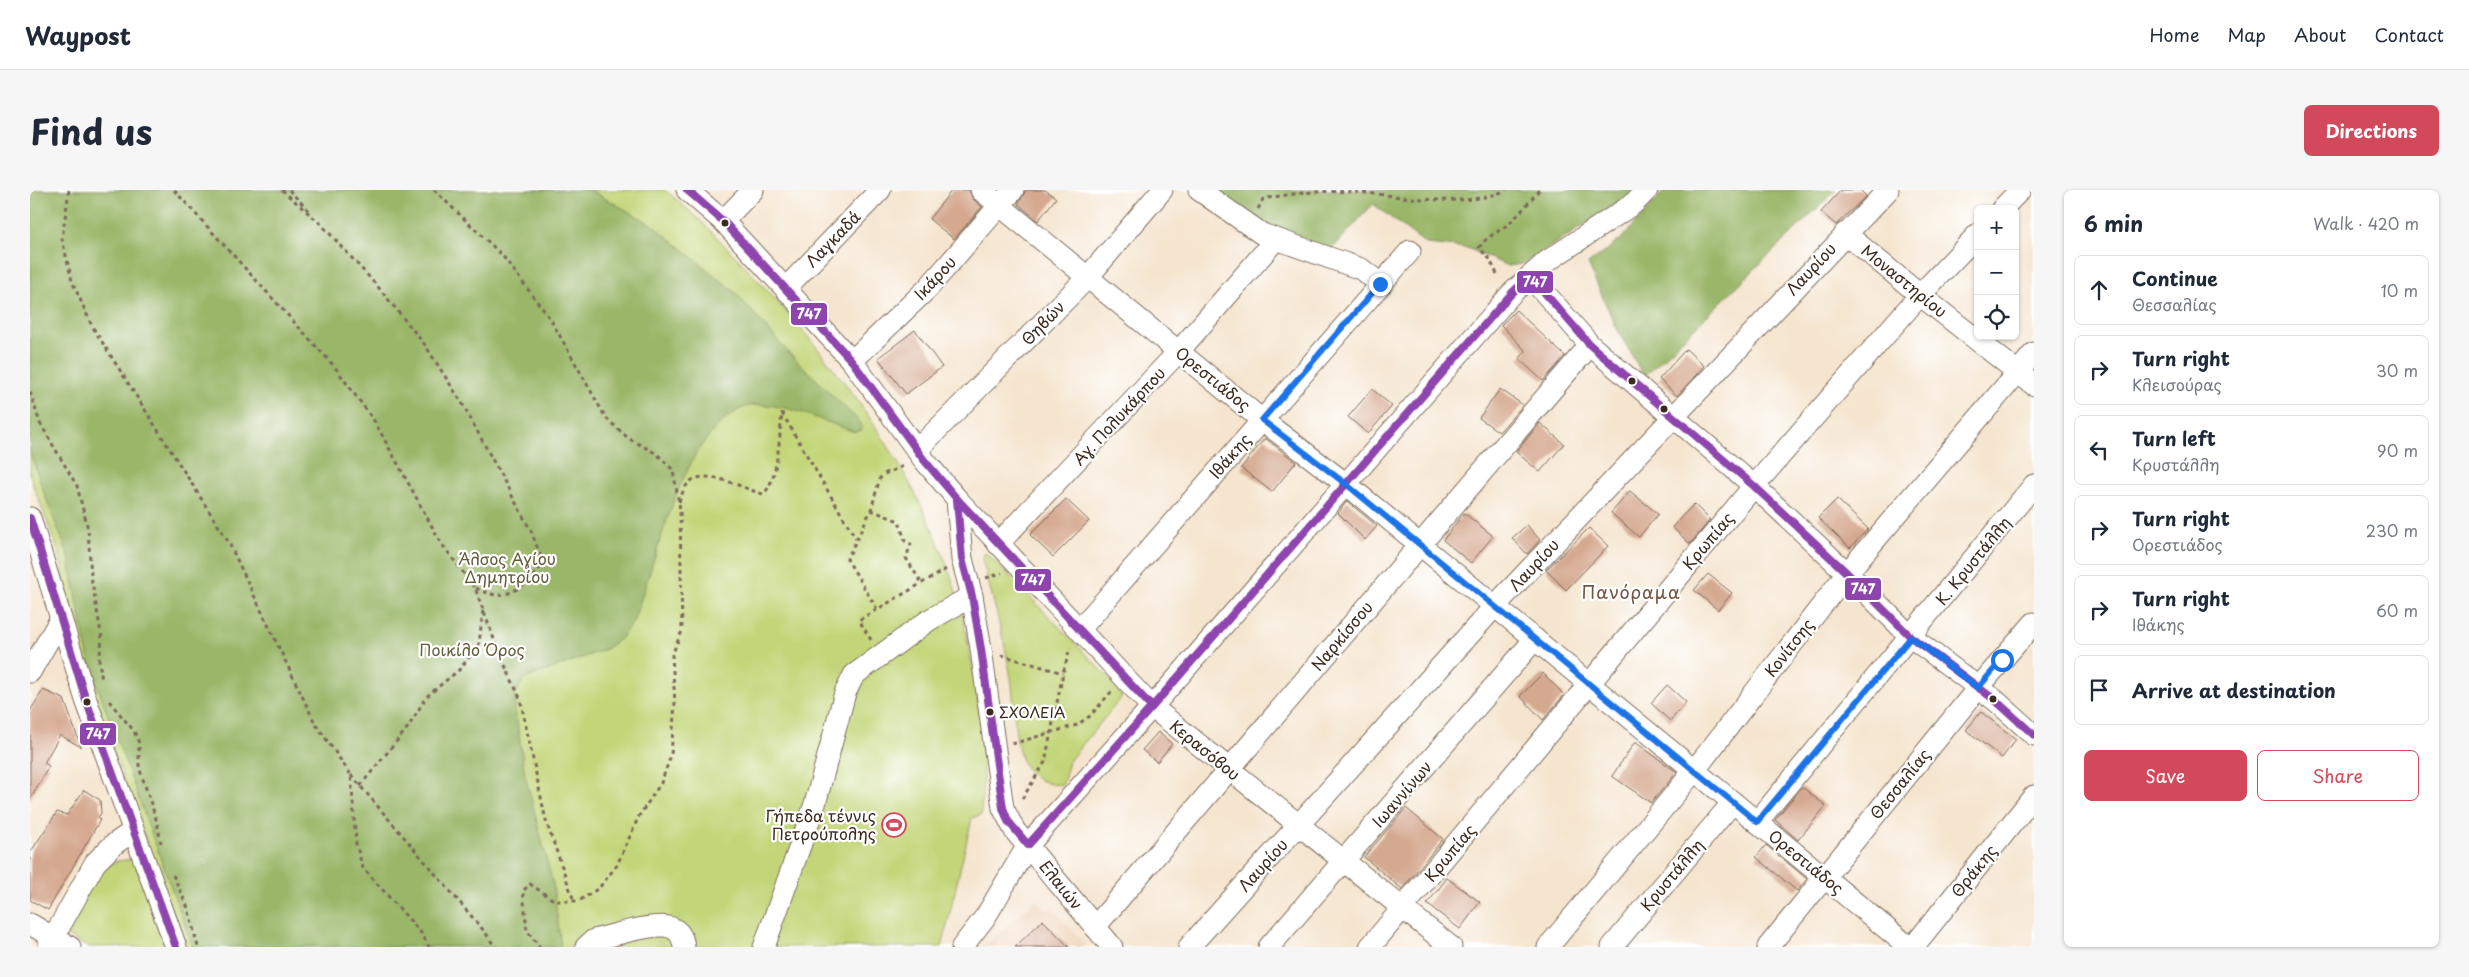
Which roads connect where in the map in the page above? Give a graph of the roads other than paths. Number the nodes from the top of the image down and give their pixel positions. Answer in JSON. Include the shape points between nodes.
{"nodes":[{"id":1,"x":687,"y":190,"type":"edge"},
{"id":2,"x":753,"y":190,"type":"edge"},
{"id":3,"x":880,"y":190,"type":"edge"},
{"id":4,"x":981,"y":190,"type":"edge"},
{"id":5,"x":1162,"y":190,"type":"edge"},
{"id":6,"x":1199,"y":190,"type":"edge"},
{"id":7,"x":1647,"y":190,"type":"edge"},
{"id":8,"x":1888,"y":190,"type":"edge"},
{"id":9,"x":2020,"y":190,"type":"edge"},
{"id":10,"x":1006,"y":198,"type":"edge"},
{"id":11,"x":2006,"y":205,"type":"edge"},
{"id":12,"x":723,"y":221,"type":"junction"},
{"id":13,"x":1845,"y":233,"type":"junction"},
{"id":14,"x":1974,"y":238,"type":"edge"},
{"id":15,"x":1276,"y":239,"type":"junction"},
{"id":16,"x":1410,"y":251,"type":"dead end"},
{"id":17,"x":1530,"y":276,"type":"junction"},
{"id":18,"x":1088,"y":277,"type":"junction"},
{"id":19,"x":1380,"y":284,"type":"junction"},
{"id":20,"x":786,"y":288,"type":"junction"},
{"id":21,"x":1920,"y":295,"type":"junction"},
{"id":22,"x":1590,"y":345,"type":"junction"},
{"id":23,"x":1179,"y":352,"type":"junction"},
{"id":24,"x":2034,"y":353,"type":"edge"},
{"id":25,"x":852,"y":361,"type":"junction"},
{"id":26,"x":2017,"y":371,"type":"junction"},
{"id":27,"x":2034,"y":385,"type":"edge"},
{"id":28,"x":1672,"y":418,"type":"junction"},
{"id":29,"x":1262,"y":420,"type":"junction"},
{"id":30,"x":920,"y":455,"type":"junction"},
{"id":31,"x":1346,"y":484,"type":"junction"},
{"id":32,"x":2034,"y":485,"type":"edge"},
{"id":33,"x":1754,"y":486,"type":"junction"},
{"id":34,"x":957,"y":499,"type":"junction"},
{"id":35,"x":30,"y":518,"type":"edge"},
{"id":36,"x":998,"y":544,"type":"junction"},
{"id":37,"x":1420,"y":545,"type":"junction"},
{"id":38,"x":1847,"y":572,"type":"junction"},
{"id":39,"x":972,"y":596,"type":"junction"},
{"id":40,"x":1495,"y":606,"type":"junction"},
{"id":41,"x":60,"y":620,"type":"junction"},
{"id":42,"x":2034,"y":623,"type":"edge"},
{"id":43,"x":1078,"y":627,"type":"junction"},
{"id":44,"x":1911,"y":637,"type":"junction"},
{"id":45,"x":1535,"y":639,"type":"junction"},
{"id":46,"x":30,"y":672,"type":"edge"},
{"id":47,"x":1589,"y":684,"type":"junction"},
{"id":48,"x":1978,"y":688,"type":"junction"},
{"id":49,"x":1152,"y":707,"type":"junction"},
{"id":50,"x":2034,"y":735,"type":"edge"},
{"id":51,"x":1229,"y":769,"type":"junction"},
{"id":52,"x":1694,"y":771,"type":"junction"},
{"id":53,"x":2034,"y":796,"type":"edge"},
{"id":54,"x":1733,"y":802,"type":"junction"},
{"id":55,"x":1757,"y":822,"type":"junction"},
{"id":56,"x":1299,"y":825,"type":"junction"},
{"id":57,"x":133,"y":830,"type":"junction"},
{"id":58,"x":1028,"y":845,"type":"junction"},
{"id":59,"x":1344,"y":861,"type":"junction"},
{"id":60,"x":1824,"y":877,"type":"junction"},
{"id":61,"x":1403,"y":909,"type":"junction"},
{"id":62,"x":30,"y":924,"type":"edge"},
{"id":63,"x":1095,"y":927,"type":"junction"},
{"id":64,"x":57,"y":944,"type":"edge"},
{"id":65,"x":176,"y":947,"type":"edge"},
{"id":66,"x":586,"y":947,"type":"edge"},
{"id":67,"x":684,"y":947,"type":"edge"},
{"id":68,"x":764,"y":947,"type":"edge"},
{"id":69,"x":962,"y":947,"type":"edge"},
{"id":70,"x":1112,"y":947,"type":"edge"},
{"id":71,"x":1189,"y":947,"type":"edge"},
{"id":72,"x":1268,"y":947,"type":"edge"},
{"id":73,"x":1370,"y":947,"type":"edge"},
{"id":74,"x":1451,"y":947,"type":"edge"},
{"id":75,"x":1548,"y":947,"type":"edge"},
{"id":76,"x":1612,"y":947,"type":"edge"},
{"id":77,"x":1768,"y":947,"type":"edge"},
{"id":78,"x":1909,"y":947,"type":"edge"},
{"id":79,"x":1913,"y":947,"type":"edge"}],
"edges":[{"from":1,"to":12,"type":"street","name":"Κερασόβου"},
{"from":2,"to":12,"type":"street"},
{"from":3,"to":20,"type":"street","name":"Λαγκαδά"},
{"from":4,"to":10,"type":"street","name":"Ορεστιάδος"},
{"from":5,"to":18,"type":"street","name":"Θηβών"},
{"from":6,"to":15,"type":"street","via":[[1262,234]]},
{"from":7,"to":17,"type":"street","via":[[1633,204]]},
{"from":8,"to":13,"type":"street","name":"Λαυρίου"},
{"from":9,"to":11,"type":"street"},
{"from":10,"to":18,"type":"street","name":"Ορεστιάδος"},
{"from":10,"to":25,"type":"street","name":"Ικάρου","via":[[928,288]]},
{"from":12,"to":20,"type":"street","name":"Κερασόβου"},
{"from":13,"to":21,"type":"street","name":"Μοναστηρίου"},
{"from":13,"to":28,"type":"street","name":"Λαυρίου"},
{"from":14,"to":21,"type":"street","name":"Κρωπίας"},
{"from":15,"to":19,"type":"street","via":[[1361,269]]},
{"from":15,"to":23,"type":"street","name":"Αγ. Πολυκάρπου"},
{"from":16,"to":19,"type":"street","name":"Ιθάκης"},
{"from":17,"to":22,"type":"street"},
{"from":17,"to":31,"type":"street"},
{"from":18,"to":23,"type":"street","name":"Ορεστιάδος"},
{"from":18,"to":30,"type":"street","name":"Θηβών"},
{"from":19,"to":29,"type":"street","name":"Ιθάκης"},
{"from":20,"to":25,"type":"street","name":"Κερασόβου"},
{"from":21,"to":26,"type":"street","name":"Μοναστηρίου"},
{"from":21,"to":33,"type":"street","name":"Κρωπίας"},
{"from":22,"to":28,"type":"street"},
{"from":22,"to":37,"type":"street","name":"Ναρκίσσου"},
{"from":23,"to":29,"type":"street","name":"Ορεστιάδος"},
{"from":23,"to":36,"type":"street","name":"Αγ. Πολυκάρπου"},
{"from":24,"to":26,"type":"street","name":"Κονίτσης"},
{"from":25,"to":30,"type":"street","name":"Κερασόβου"},
{"from":26,"to":27,"type":"street","name":"Μοναστηρίου"},
{"from":26,"to":38,"type":"street","name":"Κονίτσης"},
{"from":28,"to":33,"type":"street"},
{"from":28,"to":40,"type":"street","name":"Λαυρίου"},
{"from":29,"to":31,"type":"street","name":"Ορεστιάδος"},
{"from":29,"to":43,"type":"street","name":"Ιθάκης"},
{"from":30,"to":34,"type":"street","name":"Κερασόβου"},
{"from":31,"to":37,"type":"street","name":"Ορεστιάδος"},
{"from":31,"to":49,"type":"street"},
{"from":32,"to":44,"type":"street","name":"Κ. Κρυστάλλη"},
{"from":33,"to":38,"type":"street"},
{"from":33,"to":47,"type":"street","name":"Κρωπίας"},
{"from":34,"to":36,"type":"street","name":"Κερασόβου"},
{"from":34,"to":39,"type":"street","name":"Ελαιών","via":[[962,559]]},
{"from":35,"to":41,"type":"street"},
{"from":36,"to":43,"type":"street","name":"Κερασόβου"},
{"from":37,"to":40,"type":"street","name":"Ορεστιάδος"},
{"from":37,"to":51,"type":"street","name":"Ναρκίσσου"},
{"from":38,"to":44,"type":"street"},
{"from":38,"to":52,"type":"street","name":"Κονίτσης"},
{"from":39,"to":58,"type":"street","name":"Ελαιών","via":[[1003,808],[1008,821]]},
{"from":39,"to":68,"type":"street","via":[[929,620],[854,675],[845,693],[815,804]]},
{"from":40,"to":45,"type":"street","name":"Ορεστιάδος"},
{"from":40,"to":56,"type":"street","name":"Λαυρίου"},
{"from":41,"to":46,"type":"street"},
{"from":41,"to":57,"type":"street"},
{"from":42,"to":48,"type":"street","name":"Θεσσαλίας"},
{"from":43,"to":49,"type":"street","name":"Κερασόβου"},
{"from":44,"to":48,"type":"street"},
{"from":44,"to":55,"type":"street"},
{"from":45,"to":47,"type":"street","name":"Ορεστιάδος"},
{"from":45,"to":59,"type":"street","name":"Ιωαννίνων"},
{"from":47,"to":52,"type":"street","name":"Ορεστιάδος"},
{"from":47,"to":61,"type":"street","name":"Κρωπίας"},
{"from":48,"to":50,"type":"street"},
{"from":48,"to":60,"type":"street","name":"Θεσσαλίας"},
{"from":49,"to":51,"type":"street","name":"Κερασόβου"},
{"from":49,"to":58,"type":"street"},
{"from":51,"to":56,"type":"street","name":"Κερασόβου"},
{"from":51,"to":63,"type":"street","name":"Ναρκίσσου"},
{"from":52,"to":54,"type":"street","name":"Ορεστιάδος"},
{"from":52,"to":75,"type":"street","name":"Κονίτσης"},
{"from":53,"to":79,"type":"street","name":"Θράκης"},
{"from":54,"to":55,"type":"street","name":"Ορεστιάδος"},
{"from":54,"to":76,"type":"street","name":"Κρυστάλλη"},
{"from":55,"to":60,"type":"street","name":"Ορεστιάδος"},
{"from":56,"to":59,"type":"street","name":"Κερασόβου"},
{"from":56,"to":71,"type":"street","name":"Λαυρίου"},
{"from":57,"to":64,"type":"street","via":[[94,863]]},
{"from":57,"to":65,"type":"street"},
{"from":58,"to":63,"type":"street","name":"Ελαιών"},
{"from":58,"to":69,"type":"street","via":[[986,916]]},
{"from":59,"to":61,"type":"street","name":"Κερασόβου"},
{"from":59,"to":72,"type":"street","name":"Ιωαννίνων"},
{"from":60,"to":77,"type":"street","name":"Θεσσαλίας"},
{"from":60,"to":78,"type":"street","name":"Ορεστιάδος"},
{"from":61,"to":73,"type":"street","name":"Κρωπίας"},
{"from":61,"to":74,"type":"street","name":"Κερασόβου"},
{"from":62,"to":64,"type":"street"},
{"from":63,"to":70,"type":"street","name":"Ελαιών"},
{"from":66,"to":67,"type":"street","via":[[594,940],[661,925],[679,933]]}]}
